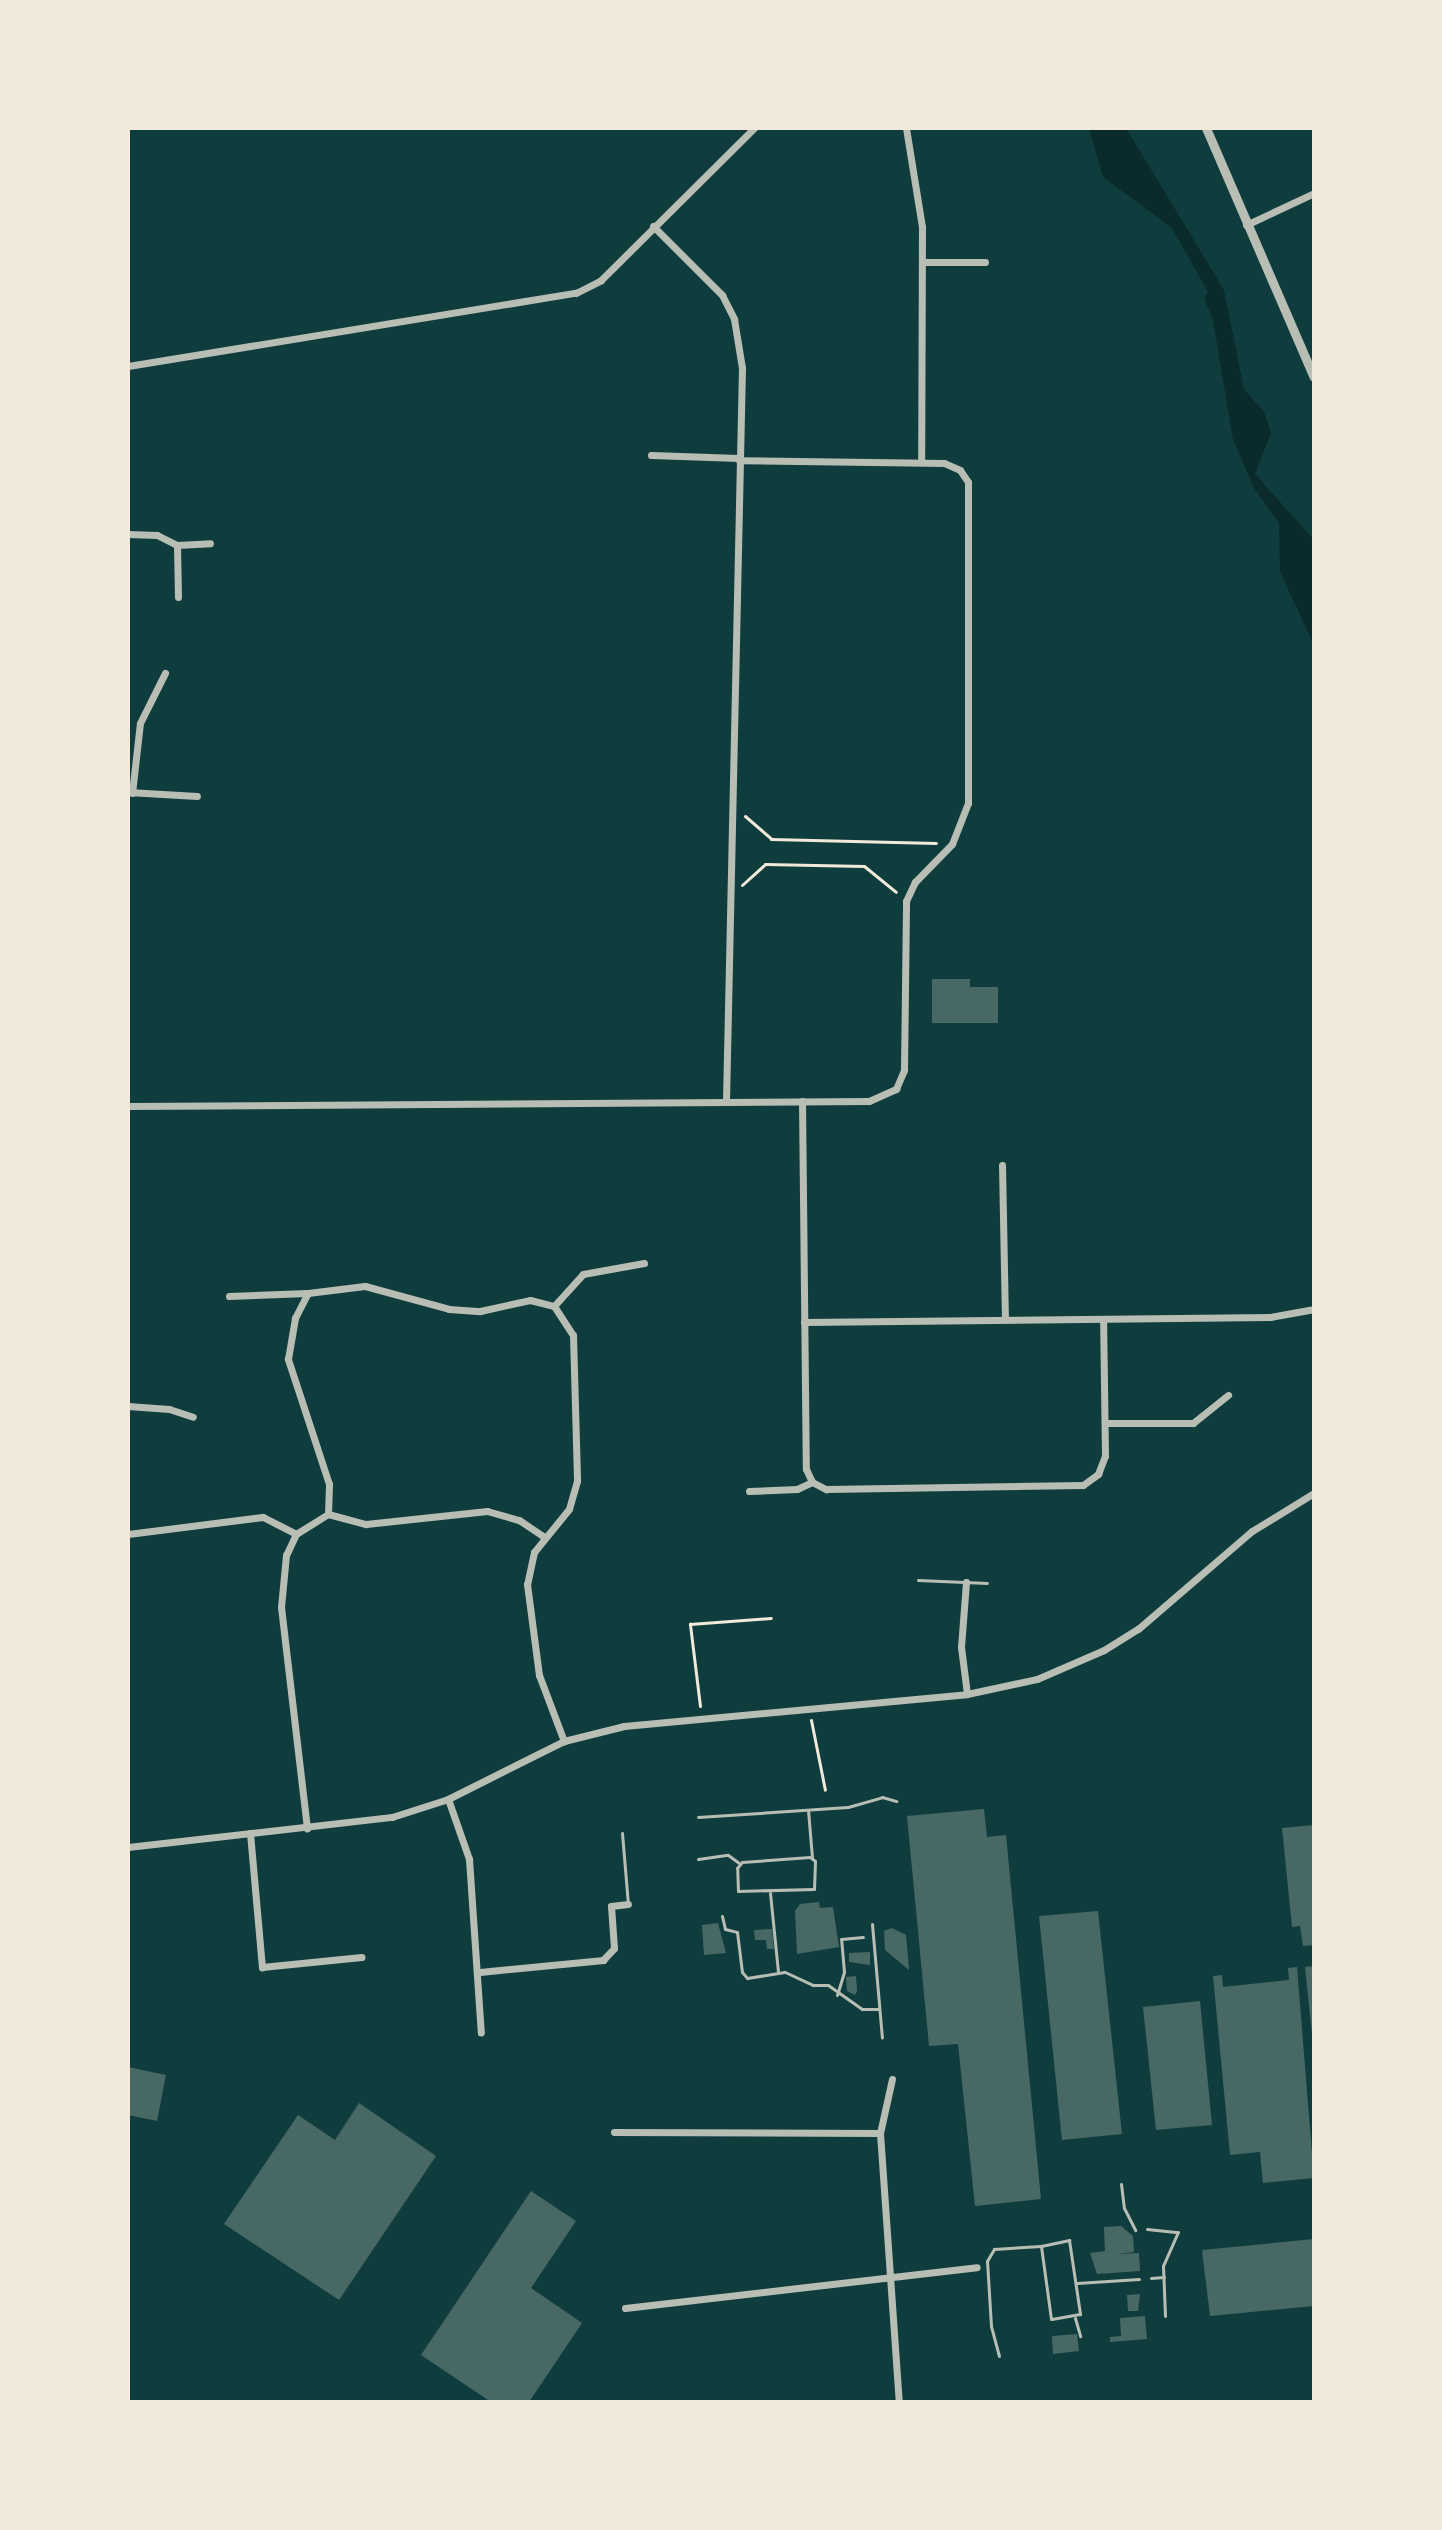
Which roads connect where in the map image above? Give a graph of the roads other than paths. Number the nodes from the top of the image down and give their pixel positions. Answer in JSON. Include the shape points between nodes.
{"nodes":[{"id":1,"x":754,"y":128,"type":"edge"},
{"id":2,"x":906,"y":128,"type":"edge"},
{"id":3,"x":1206,"y":128,"type":"edge"},
{"id":4,"x":1314,"y":193,"type":"edge"},
{"id":5,"x":1246,"y":225,"type":"junction"},
{"id":6,"x":653,"y":226,"type":"junction"},
{"id":7,"x":922,"y":262,"type":"junction"},
{"id":8,"x":985,"y":262,"type":"dead end"},
{"id":9,"x":1311,"y":362,"type":"edge"},
{"id":10,"x":128,"y":366,"type":"edge"},
{"id":11,"x":1314,"y":377,"type":"edge"},
{"id":12,"x":651,"y":455,"type":"dead end"},
{"id":13,"x":739,"y":459,"type":"junction"},
{"id":14,"x":921,"y":462,"type":"junction"},
{"id":15,"x":128,"y":534,"type":"edge"},
{"id":16,"x":210,"y":543,"type":"dead end"},
{"id":17,"x":177,"y":545,"type":"junction"},
{"id":18,"x":178,"y":597,"type":"dead end"},
{"id":19,"x":165,"y":673,"type":"dead end"},
{"id":20,"x":130,"y":792,"type":"edge"},
{"id":21,"x":197,"y":796,"type":"dead end"},
{"id":22,"x":802,"y":1101,"type":"junction"},
{"id":23,"x":726,"y":1102,"type":"junction"},
{"id":24,"x":128,"y":1106,"type":"edge"},
{"id":25,"x":1002,"y":1165,"type":"dead end"},
{"id":26,"x":644,"y":1263,"type":"dead end"},
{"id":27,"x":308,"y":1293,"type":"junction"},
{"id":28,"x":229,"y":1296,"type":"dead end"},
{"id":29,"x":554,"y":1306,"type":"junction"},
{"id":30,"x":1314,"y":1309,"type":"edge"},
{"id":31,"x":1005,"y":1319,"type":"junction"},
{"id":32,"x":1103,"y":1319,"type":"junction"},
{"id":33,"x":804,"y":1322,"type":"junction"},
{"id":34,"x":1228,"y":1395,"type":"dead end"},
{"id":35,"x":128,"y":1406,"type":"edge"},
{"id":36,"x":193,"y":1417,"type":"dead end"},
{"id":37,"x":1105,"y":1423,"type":"junction"},
{"id":38,"x":812,"y":1482,"type":"junction"},
{"id":39,"x":749,"y":1491,"type":"dead end"},
{"id":40,"x":1314,"y":1493,"type":"edge"},
{"id":41,"x":328,"y":1514,"type":"junction"},
{"id":42,"x":296,"y":1534,"type":"junction"},
{"id":43,"x":128,"y":1535,"type":"edge"},
{"id":44,"x":543,"y":1536,"type":"junction"},
{"id":45,"x":918,"y":1580,"type":"dead end"},
{"id":46,"x":966,"y":1582,"type":"junction"},
{"id":47,"x":987,"y":1583,"type":"dead end"},
{"id":48,"x":967,"y":1694,"type":"junction"},
{"id":49,"x":564,"y":1741,"type":"junction"},
{"id":50,"x":448,"y":1799,"type":"junction"},
{"id":51,"x":896,"y":1801,"type":"dead end"},
{"id":52,"x":808,"y":1810,"type":"junction"},
{"id":53,"x":698,"y":1817,"type":"dead end"},
{"id":54,"x":307,"y":1828,"type":"junction"},
{"id":55,"x":250,"y":1833,"type":"junction"},
{"id":56,"x":622,"y":1833,"type":"dead end"},
{"id":57,"x":128,"y":1847,"type":"edge"},
{"id":58,"x":812,"y":1858,"type":"junction"},
{"id":59,"x":698,"y":1859,"type":"dead end"},
{"id":60,"x":739,"y":1863,"type":"junction"},
{"id":61,"x":770,"y":1893,"type":"junction"},
{"id":62,"x":628,"y":1904,"type":"joint"},
{"id":63,"x":722,"y":1916,"type":"dead end"},
{"id":64,"x":872,"y":1924,"type":"dead end"},
{"id":65,"x":863,"y":1937,"type":"dead end"},
{"id":66,"x":362,"y":1957,"type":"dead end"},
{"id":67,"x":480,"y":1972,"type":"junction"},
{"id":68,"x":778,"y":1972,"type":"junction"},
{"id":69,"x":837,"y":1995,"type":"junction"},
{"id":70,"x":879,"y":2009,"type":"junction"},
{"id":71,"x":481,"y":2033,"type":"dead end"},
{"id":72,"x":882,"y":2038,"type":"dead end"},
{"id":73,"x":892,"y":2079,"type":"dead end"},
{"id":74,"x":614,"y":2132,"type":"dead end"},
{"id":75,"x":880,"y":2133,"type":"junction"},
{"id":76,"x":1121,"y":2184,"type":"dead end"},
{"id":77,"x":1147,"y":2229,"type":"dead end"},
{"id":78,"x":1135,"y":2230,"type":"dead end"},
{"id":79,"x":1041,"y":2246,"type":"junction"},
{"id":80,"x":977,"y":2267,"type":"dead end"},
{"id":81,"x":1164,"y":2277,"type":"junction"},
{"id":82,"x":1151,"y":2278,"type":"dead end"},
{"id":83,"x":1139,"y":2279,"type":"dead end"},
{"id":84,"x":891,"y":2280,"type":"junction"},
{"id":85,"x":1077,"y":2283,"type":"junction"},
{"id":86,"x":625,"y":2308,"type":"dead end"},
{"id":87,"x":1165,"y":2316,"type":"dead end"},
{"id":88,"x":1075,"y":2318,"type":"junction"},
{"id":89,"x":1080,"y":2336,"type":"dead end"},
{"id":90,"x":999,"y":2356,"type":"dead end"},
{"id":91,"x":899,"y":2402,"type":"edge"}],
"edges":[{"from":1,"to":6,"type":"street"},
{"from":2,"to":7,"type":"street"},
{"from":3,"to":5,"type":"street"},
{"from":4,"to":5,"type":"street"},
{"from":5,"to":9,"type":"street"},
{"from":6,"to":10,"type":"street","via":[[601,280],[558,300]]},
{"from":6,"to":13,"type":"street","via":[[722,295],[734,319],[742,368]]},
{"from":7,"to":8,"type":"street"},
{"from":7,"to":14,"type":"street"},
{"from":9,"to":11,"type":"street"},
{"from":12,"to":13,"type":"street"},
{"from":13,"to":14,"type":"street"},
{"from":13,"to":23,"type":"street"},
{"from":14,"to":22,"type":"street","via":[[960,470],[971,495],[968,803],[952,844],[915,882],[906,901],[902,1080],[896,1089],[869,1101]]},
{"from":15,"to":17,"type":"street","via":[[157,535]]},
{"from":16,"to":17,"type":"street"},
{"from":17,"to":18,"type":"street"},
{"from":19,"to":20,"type":"street","via":[[140,723]]},
{"from":20,"to":21,"type":"street"},
{"from":22,"to":23,"type":"street"},
{"from":22,"to":33,"type":"street"},
{"from":23,"to":24,"type":"street"},
{"from":25,"to":31,"type":"street"},
{"from":26,"to":29,"type":"street","via":[[583,1274]]},
{"from":27,"to":28,"type":"street"},
{"from":27,"to":29,"type":"street","via":[[365,1286],[449,1309],[480,1311],[530,1300]]},
{"from":27,"to":41,"type":"street","via":[[295,1318],[288,1359],[329,1484]]},
{"from":29,"to":44,"type":"street","via":[[573,1335],[577,1481],[569,1509]]},
{"from":30,"to":32,"type":"street","via":[[1270,1317]]},
{"from":31,"to":32,"type":"street"},
{"from":31,"to":33,"type":"street"},
{"from":32,"to":37,"type":"street"},
{"from":33,"to":38,"type":"street","via":[[806,1469]]},
{"from":34,"to":37,"type":"street","via":[[1193,1423]]},
{"from":35,"to":36,"type":"street"},
{"from":37,"to":38,"type":"street","via":[[1103,1466],[1083,1485],[826,1489]]},
{"from":38,"to":39,"type":"street","via":[[797,1489]]},
{"from":40,"to":48,"type":"street","via":[[1252,1531],[1169,1604],[1104,1650],[1037,1679]]},
{"from":41,"to":42,"type":"street"},
{"from":41,"to":44,"type":"street","via":[[366,1524],[487,1511],[519,1520]]},
{"from":42,"to":43,"type":"street","via":[[263,1517]]},
{"from":42,"to":54,"type":"street","via":[[286,1555],[281,1607]]},
{"from":44,"to":49,"type":"street","via":[[528,1568],[533,1644]]},
{"from":45,"to":46,"type":"lane"},
{"from":46,"to":47,"type":"lane"},
{"from":46,"to":48,"type":"street","via":[[961,1647]]},
{"from":48,"to":49,"type":"street","via":[[624,1726]]},
{"from":49,"to":50,"type":"street"},
{"from":50,"to":54,"type":"street","via":[[392,1817]]},
{"from":50,"to":67,"type":"street","via":[[469,1859]]},
{"from":51,"to":52,"type":"lane","via":[[882,1797]]},
{"from":52,"to":53,"type":"lane"},
{"from":52,"to":58,"type":"lane"},
{"from":54,"to":55,"type":"street"},
{"from":55,"to":57,"type":"street"},
{"from":55,"to":66,"type":"street","via":[[262,1967]]},
{"from":56,"to":62,"type":"lane"},
{"from":58,"to":60,"type":"lane"},
{"from":58,"to":61,"type":"lane","via":[[814,1889]]},
{"from":59,"to":60,"type":"lane","via":[[730,1856]]},
{"from":60,"to":61,"type":"lane","via":[[740,1893]]},
{"from":61,"to":68,"type":"lane"},
{"from":62,"to":67,"type":"street","via":[[611,1906],[614,1948],[603,1960]]},
{"from":63,"to":68,"type":"lane","via":[[725,1929],[737,1932],[743,1974],[752,1978]]},
{"from":64,"to":70,"type":"lane"},
{"from":65,"to":69,"type":"lane","via":[[841,1939],[844,1972]]},
{"from":67,"to":71,"type":"street"},
{"from":68,"to":69,"type":"lane","via":[[828,1985]]},
{"from":69,"to":70,"type":"lane","via":[[862,2009]]},
{"from":70,"to":72,"type":"lane"},
{"from":73,"to":75,"type":"street"},
{"from":74,"to":75,"type":"street"},
{"from":75,"to":84,"type":"street"},
{"from":76,"to":78,"type":"lane","via":[[1124,2208]]},
{"from":77,"to":81,"type":"lane","via":[[1178,2232]]},
{"from":79,"to":85,"type":"lane","via":[[1073,2243]]},
{"from":79,"to":88,"type":"lane","via":[[1047,2315]]},
{"from":79,"to":90,"type":"lane","via":[[994,2249],[988,2265],[991,2326]]},
{"from":80,"to":84,"type":"street"},
{"from":81,"to":82,"type":"lane"},
{"from":81,"to":87,"type":"lane"},
{"from":83,"to":85,"type":"lane"},
{"from":84,"to":86,"type":"street"},
{"from":84,"to":91,"type":"street"},
{"from":85,"to":88,"type":"lane","via":[[1080,2314]]},
{"from":88,"to":89,"type":"lane"}]}
